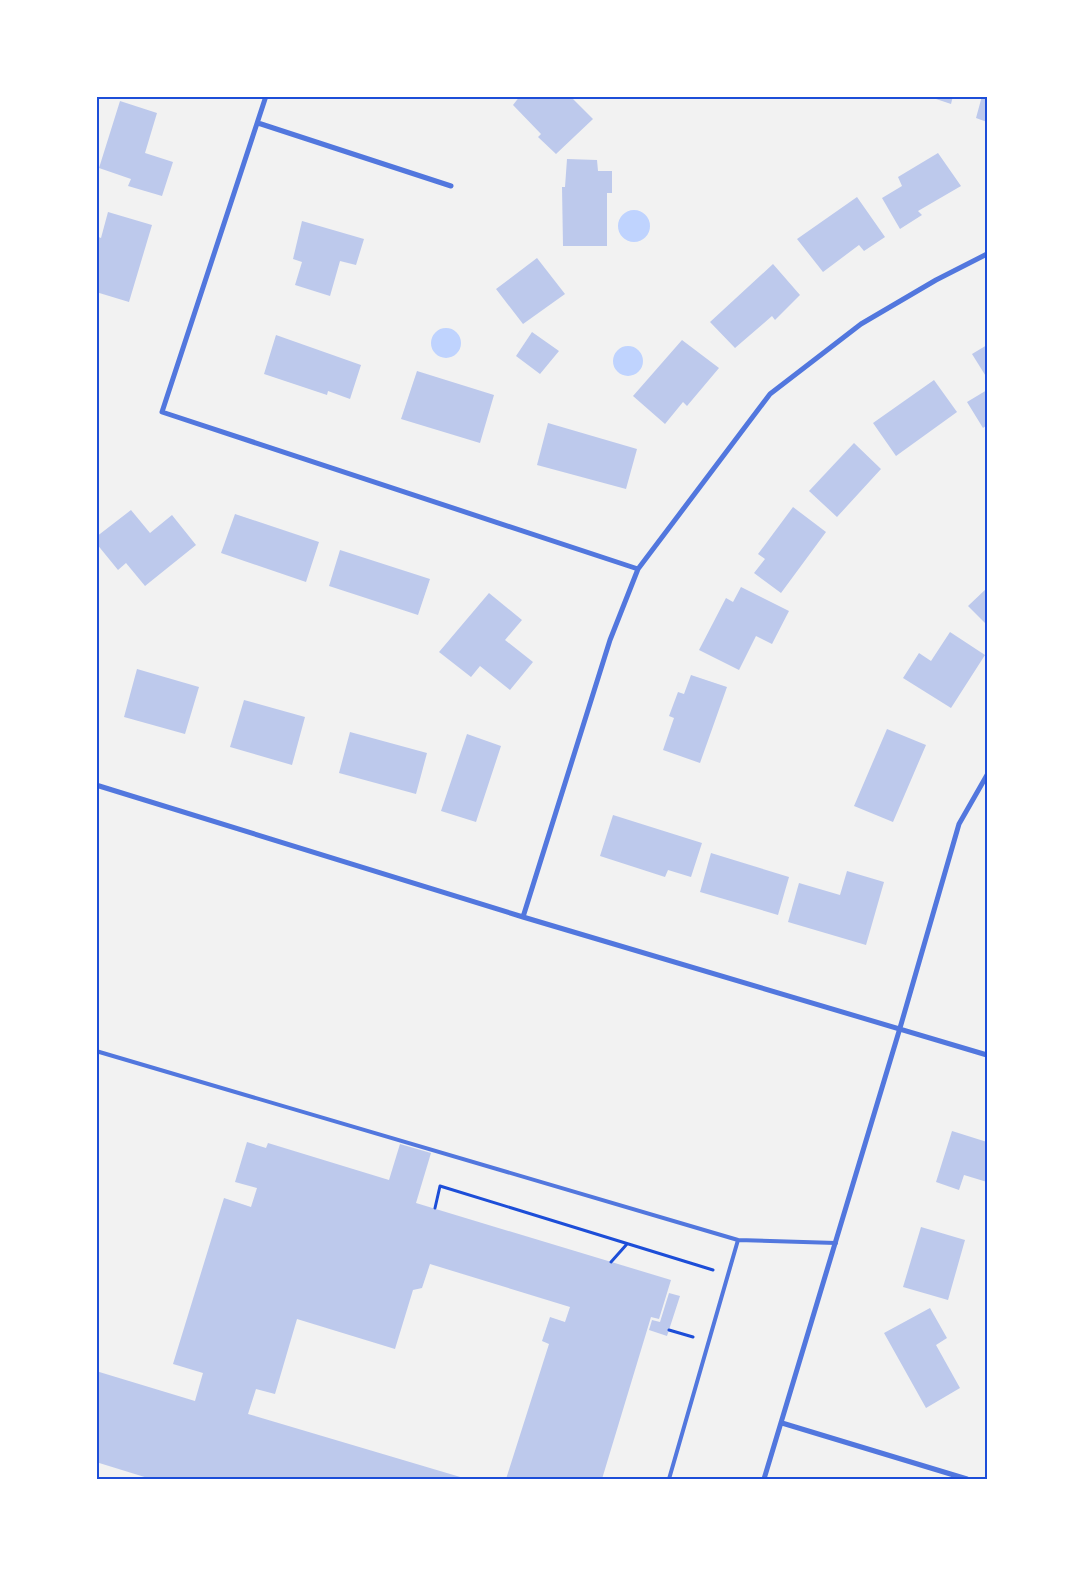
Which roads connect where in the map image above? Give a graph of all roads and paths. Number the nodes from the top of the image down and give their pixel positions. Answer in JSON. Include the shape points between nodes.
{"nodes":[{"id":1,"x":266,"y":96,"type":"edge"},
{"id":2,"x":258,"y":123,"type":"junction"},
{"id":3,"x":451,"y":186,"type":"dead end"},
{"id":4,"x":987,"y":254,"type":"edge"},
{"id":5,"x":638,"y":570,"type":"junction"},
{"id":6,"x":987,"y":775,"type":"edge"},
{"id":7,"x":96,"y":785,"type":"edge"},
{"id":8,"x":523,"y":917,"type":"junction"},
{"id":9,"x":900,"y":1028,"type":"junction"},
{"id":10,"x":96,"y":1051,"type":"edge"},
{"id":11,"x":987,"y":1055,"type":"edge"},
{"id":12,"x":435,"y":1208,"type":"dead end"},
{"id":13,"x":738,"y":1240,"type":"junction"},
{"id":14,"x":836,"y":1243,"type":"junction"},
{"id":15,"x":627,"y":1244,"type":"junction"},
{"id":16,"x":611,"y":1262,"type":"dead end"},
{"id":17,"x":728,"y":1275,"type":"junction"},
{"id":18,"x":669,"y":1330,"type":"dead end"},
{"id":19,"x":708,"y":1341,"type":"junction"},
{"id":20,"x":782,"y":1423,"type":"junction"},
{"id":21,"x":669,"y":1479,"type":"edge"},
{"id":22,"x":764,"y":1479,"type":"edge"},
{"id":23,"x":967,"y":1479,"type":"edge"}],
"edges":[{"from":1,"to":2,"type":"street"},
{"from":2,"to":3,"type":"street"},
{"from":2,"to":5,"type":"street","via":[[162,412]]},
{"from":4,"to":5,"type":"street","via":[[861,324],[770,394]]},
{"from":5,"to":8,"type":"street","via":[[610,640]]},
{"from":6,"to":9,"type":"street","via":[[959,824]]},
{"from":7,"to":8,"type":"street"},
{"from":8,"to":9,"type":"street"},
{"from":9,"to":11,"type":"street"},
{"from":9,"to":14,"type":"street"},
{"from":10,"to":13,"type":"lane"},
{"from":12,"to":15,"type":"path","via":[[440,1186]]},
{"from":13,"to":14,"type":"lane"},
{"from":13,"to":17,"type":"lane"},
{"from":14,"to":20,"type":"street"},
{"from":15,"to":16,"type":"path"},
{"from":15,"to":17,"type":"path"},
{"from":17,"to":19,"type":"lane"},
{"from":18,"to":19,"type":"path"},
{"from":19,"to":21,"type":"lane"},
{"from":20,"to":22,"type":"street"},
{"from":20,"to":23,"type":"street"}]}
